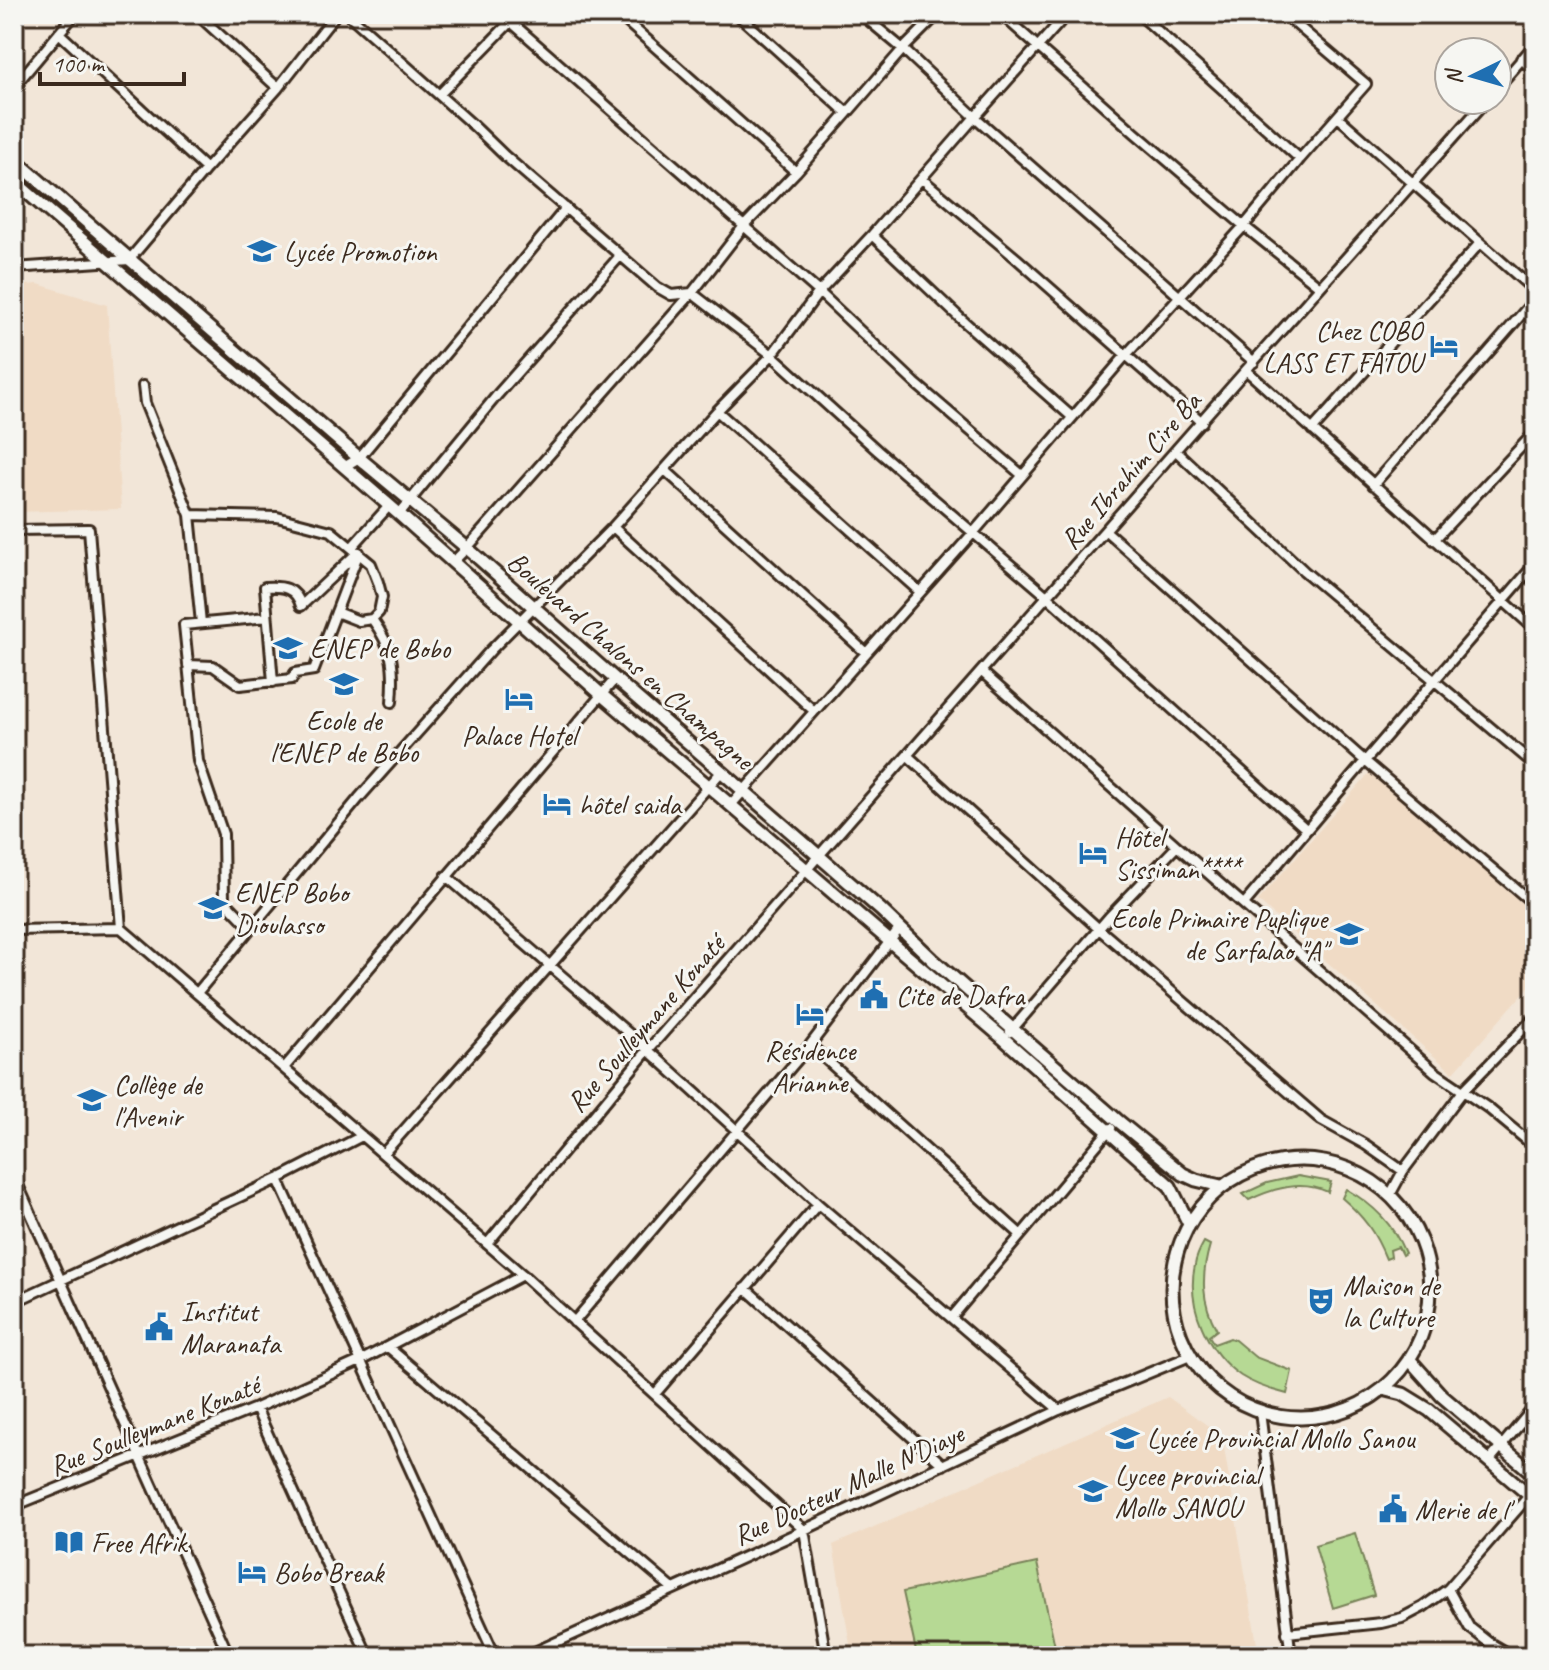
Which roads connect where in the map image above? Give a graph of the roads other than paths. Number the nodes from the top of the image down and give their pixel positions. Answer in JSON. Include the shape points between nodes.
{"nodes":[{"id":1,"x":75,"y":14,"type":"edge"},
{"id":2,"x":197,"y":14,"type":"edge"},
{"id":3,"x":336,"y":14,"type":"edge"},
{"id":4,"x":348,"y":14,"type":"edge"},
{"id":5,"x":518,"y":14,"type":"edge"},
{"id":6,"x":618,"y":14,"type":"edge"},
{"id":7,"x":737,"y":14,"type":"edge"},
{"id":8,"x":861,"y":14,"type":"edge"},
{"id":9,"x":938,"y":14,"type":"edge"},
{"id":10,"x":1001,"y":14,"type":"edge"},
{"id":11,"x":1067,"y":14,"type":"edge"},
{"id":12,"x":1139,"y":14,"type":"edge"},
{"id":13,"x":1284,"y":14,"type":"edge"},
{"id":14,"x":360,"y":17,"type":"edge"},
{"id":15,"x":511,"y":22,"type":"junction"},
{"id":16,"x":59,"y":33,"type":"junction"},
{"id":17,"x":1535,"y":44,"type":"edge"},
{"id":18,"x":1039,"y":47,"type":"junction"},
{"id":19,"x":903,"y":49,"type":"junction"},
{"id":20,"x":1521,"y":59,"type":"junction"},
{"id":21,"x":1513,"y":69,"type":"edge"},
{"id":22,"x":1535,"y":71,"type":"edge"},
{"id":23,"x":14,"y":87,"type":"edge"},
{"id":24,"x":278,"y":88,"type":"junction"},
{"id":25,"x":439,"y":95,"type":"junction"},
{"id":26,"x":847,"y":113,"type":"junction"},
{"id":27,"x":1473,"y":116,"type":"edge"},
{"id":28,"x":975,"y":117,"type":"junction"},
{"id":29,"x":1338,"y":117,"type":"junction"},
{"id":30,"x":14,"y":159,"type":"edge"},
{"id":31,"x":1300,"y":159,"type":"junction"},
{"id":32,"x":206,"y":169,"type":"junction"},
{"id":33,"x":796,"y":172,"type":"junction"},
{"id":34,"x":922,"y":179,"type":"junction"},
{"id":35,"x":14,"y":181,"type":"edge"},
{"id":36,"x":1413,"y":184,"type":"junction"},
{"id":37,"x":566,"y":208,"type":"junction"},
{"id":38,"x":744,"y":226,"type":"junction"},
{"id":39,"x":1244,"y":226,"type":"junction"},
{"id":40,"x":872,"y":235,"type":"junction"},
{"id":41,"x":1480,"y":243,"type":"junction"},
{"id":42,"x":620,"y":256,"type":"junction"},
{"id":43,"x":129,"y":260,"type":"junction"},
{"id":44,"x":104,"y":261,"type":"junction"},
{"id":45,"x":14,"y":268,"type":"edge"},
{"id":46,"x":1320,"y":287,"type":"junction"},
{"id":47,"x":1535,"y":291,"type":"edge"},
{"id":48,"x":819,"y":292,"type":"junction"},
{"id":49,"x":692,"y":293,"type":"junction"},
{"id":50,"x":1180,"y":296,"type":"junction"},
{"id":51,"x":1535,"y":299,"type":"edge"},
{"id":52,"x":772,"y":355,"type":"junction"},
{"id":53,"x":1126,"y":355,"type":"junction"},
{"id":54,"x":1254,"y":362,"type":"junction"},
{"id":55,"x":1246,"y":370,"type":"junction"},
{"id":56,"x":143,"y":386,"type":"dead end"},
{"id":57,"x":717,"y":411,"type":"junction"},
{"id":58,"x":1072,"y":417,"type":"junction"},
{"id":59,"x":1202,"y":422,"type":"junction"},
{"id":60,"x":1312,"y":430,"type":"junction"},
{"id":61,"x":1535,"y":432,"type":"edge"},
{"id":62,"x":1176,"y":451,"type":"junction"},
{"id":63,"x":359,"y":458,"type":"junction"},
{"id":64,"x":344,"y":467,"type":"junction"},
{"id":65,"x":665,"y":470,"type":"junction"},
{"id":66,"x":1022,"y":475,"type":"junction"},
{"id":67,"x":1373,"y":485,"type":"junction"},
{"id":68,"x":411,"y":501,"type":"junction"},
{"id":69,"x":394,"y":510,"type":"junction"},
{"id":70,"x":190,"y":515,"type":"junction"},
{"id":71,"x":613,"y":527,"type":"junction"},
{"id":72,"x":14,"y":530,"type":"edge"},
{"id":73,"x":1106,"y":531,"type":"junction"},
{"id":74,"x":974,"y":532,"type":"junction"},
{"id":75,"x":1434,"y":540,"type":"junction"},
{"id":76,"x":467,"y":548,"type":"junction"},
{"id":77,"x":355,"y":550,"type":"junction"},
{"id":78,"x":453,"y":562,"type":"junction"},
{"id":79,"x":1535,"y":564,"type":"edge"},
{"id":80,"x":920,"y":592,"type":"junction"},
{"id":81,"x":1048,"y":597,"type":"junction"},
{"id":82,"x":1504,"y":600,"type":"junction"},
{"id":83,"x":534,"y":607,"type":"junction"},
{"id":84,"x":336,"y":612,"type":"junction"},
{"id":85,"x":267,"y":617,"type":"junction"},
{"id":86,"x":372,"y":619,"type":"junction"},
{"id":87,"x":519,"y":620,"type":"junction"},
{"id":88,"x":201,"y":623,"type":"junction"},
{"id":89,"x":1535,"y":629,"type":"edge"},
{"id":90,"x":866,"y":653,"type":"junction"},
{"id":91,"x":188,"y":665,"type":"junction"},
{"id":92,"x":982,"y":672,"type":"junction"},
{"id":93,"x":615,"y":679,"type":"junction"},
{"id":94,"x":273,"y":682,"type":"junction"},
{"id":95,"x":1434,"y":682,"type":"junction"},
{"id":96,"x":603,"y":696,"type":"junction"},
{"id":97,"x":392,"y":702,"type":"dead end"},
{"id":98,"x":814,"y":711,"type":"junction"},
{"id":99,"x":908,"y":756,"type":"junction"},
{"id":100,"x":1365,"y":761,"type":"junction"},
{"id":101,"x":1535,"y":765,"type":"edge"},
{"id":102,"x":722,"y":771,"type":"junction"},
{"id":103,"x":709,"y":786,"type":"junction"},
{"id":104,"x":743,"y":790,"type":"junction"},
{"id":105,"x":731,"y":805,"type":"junction"},
{"id":106,"x":1306,"y":829,"type":"junction"},
{"id":107,"x":1177,"y":846,"type":"junction"},
{"id":108,"x":819,"y":856,"type":"junction"},
{"id":109,"x":807,"y":870,"type":"junction"},
{"id":110,"x":446,"y":876,"type":"junction"},
{"id":111,"x":1244,"y":904,"type":"junction"},
{"id":112,"x":1535,"y":905,"type":"edge"},
{"id":113,"x":121,"y":928,"type":"junction"},
{"id":114,"x":251,"y":928,"type":"junction"},
{"id":115,"x":900,"y":928,"type":"junction"},
{"id":116,"x":1099,"y":929,"type":"junction"},
{"id":117,"x":14,"y":930,"type":"edge"},
{"id":118,"x":889,"y":942,"type":"junction"},
{"id":119,"x":551,"y":965,"type":"junction"},
{"id":120,"x":197,"y":993,"type":"junction"},
{"id":121,"x":1535,"y":1017,"type":"edge"},
{"id":122,"x":1008,"y":1034,"type":"junction"},
{"id":123,"x":810,"y":1045,"type":"junction"},
{"id":124,"x":648,"y":1050,"type":"junction"},
{"id":125,"x":284,"y":1068,"type":"junction"},
{"id":126,"x":1463,"y":1091,"type":"junction"},
{"id":127,"x":1117,"y":1120,"type":"junction"},
{"id":128,"x":737,"y":1130,"type":"junction"},
{"id":129,"x":1108,"y":1131,"type":"junction"},
{"id":130,"x":362,"y":1136,"type":"junction"},
{"id":131,"x":1535,"y":1147,"type":"edge"},
{"id":132,"x":383,"y":1154,"type":"junction"},
{"id":133,"x":1403,"y":1171,"type":"junction"},
{"id":134,"x":14,"y":1176,"type":"edge"},
{"id":135,"x":278,"y":1179,"type":"junction"},
{"id":136,"x":1221,"y":1186,"type":"junction"},
{"id":137,"x":1390,"y":1195,"type":"junction"},
{"id":138,"x":818,"y":1204,"type":"junction"},
{"id":139,"x":1189,"y":1224,"type":"junction"},
{"id":140,"x":1020,"y":1234,"type":"junction"},
{"id":141,"x":487,"y":1244,"type":"junction"},
{"id":142,"x":523,"y":1275,"type":"junction"},
{"id":143,"x":61,"y":1279,"type":"junction"},
{"id":144,"x":745,"y":1288,"type":"junction"},
{"id":145,"x":14,"y":1302,"type":"edge"},
{"id":146,"x":952,"y":1317,"type":"junction"},
{"id":147,"x":574,"y":1322,"type":"junction"},
{"id":148,"x":388,"y":1347,"type":"junction"},
{"id":149,"x":1190,"y":1356,"type":"junction"},
{"id":150,"x":1409,"y":1359,"type":"junction"},
{"id":151,"x":362,"y":1360,"type":"junction"},
{"id":152,"x":1383,"y":1389,"type":"junction"},
{"id":153,"x":655,"y":1394,"type":"junction"},
{"id":154,"x":1535,"y":1406,"type":"edge"},
{"id":155,"x":256,"y":1408,"type":"junction"},
{"id":156,"x":1059,"y":1410,"type":"junction"},
{"id":157,"x":1260,"y":1412,"type":"junction"},
{"id":158,"x":1501,"y":1445,"type":"junction"},
{"id":159,"x":139,"y":1455,"type":"junction"},
{"id":160,"x":1489,"y":1461,"type":"junction"},
{"id":161,"x":943,"y":1465,"type":"junction"},
{"id":162,"x":1535,"y":1475,"type":"edge"},
{"id":163,"x":1533,"y":1495,"type":"edge"},
{"id":164,"x":14,"y":1506,"type":"edge"},
{"id":165,"x":804,"y":1530,"type":"junction"},
{"id":166,"x":673,"y":1589,"type":"junction"},
{"id":167,"x":1448,"y":1589,"type":"junction"},
{"id":168,"x":1287,"y":1633,"type":"junction"},
{"id":169,"x":229,"y":1656,"type":"edge"},
{"id":170,"x":368,"y":1656,"type":"edge"},
{"id":171,"x":495,"y":1656,"type":"edge"},
{"id":172,"x":526,"y":1656,"type":"edge"},
{"id":173,"x":826,"y":1656,"type":"edge"},
{"id":174,"x":1291,"y":1656,"type":"edge"},
{"id":175,"x":1512,"y":1656,"type":"edge"}],
"edges":[{"from":1,"to":16,"type":"street"},
{"from":2,"to":24,"type":"street"},
{"from":3,"to":24,"type":"street"},
{"from":4,"to":14,"type":"street"},
{"from":5,"to":15,"type":"street"},
{"from":6,"to":33,"type":"street"},
{"from":7,"to":26,"type":"street"},
{"from":8,"to":19,"type":"street"},
{"from":9,"to":19,"type":"street"},
{"from":10,"to":18,"type":"street"},
{"from":11,"to":18,"type":"street"},
{"from":12,"to":31,"type":"street"},
{"from":13,"to":29,"type":"street","via":[[1366,84]]},
{"from":14,"to":25,"type":"street"},
{"from":15,"to":25,"type":"street"},
{"from":15,"to":38,"type":"street"},
{"from":16,"to":23,"type":"street"},
{"from":16,"to":32,"type":"street"},
{"from":17,"to":20,"type":"street"},
{"from":18,"to":28,"type":"street"},
{"from":18,"to":39,"type":"street"},
{"from":19,"to":26,"type":"street"},
{"from":19,"to":28,"type":"street"},
{"from":20,"to":21,"type":"street"},
{"from":20,"to":22,"type":"street"},
{"from":24,"to":32,"type":"street"},
{"from":25,"to":37,"type":"street"},
{"from":26,"to":33,"type":"street"},
{"from":27,"to":36,"type":"street","name":"Rue Ibrahim Cire Ba"},
{"from":28,"to":34,"type":"street"},
{"from":28,"to":50,"type":"street"},
{"from":29,"to":31,"type":"street"},
{"from":29,"to":36,"type":"street"},
{"from":30,"to":43,"type":"main road","name":"Boulevard Chalons en Champagne"},
{"from":31,"to":39,"type":"street"},
{"from":32,"to":43,"type":"street"},
{"from":33,"to":38,"type":"street"},
{"from":34,"to":40,"type":"street"},
{"from":34,"to":53,"type":"street"},
{"from":35,"to":44,"type":"main road","name":"Boulevard Chalons en Champagne"},
{"from":36,"to":41,"type":"street"},
{"from":36,"to":46,"type":"street","name":"Rue Ibrahim Cire Ba"},
{"from":37,"to":42,"type":"street"},
{"from":37,"to":63,"type":"street"},
{"from":38,"to":48,"type":"street"},
{"from":38,"to":49,"type":"street"},
{"from":39,"to":46,"type":"street"},
{"from":39,"to":50,"type":"street"},
{"from":40,"to":48,"type":"street"},
{"from":40,"to":58,"type":"street"},
{"from":41,"to":47,"type":"street"},
{"from":41,"to":60,"type":"street"},
{"from":42,"to":49,"type":"street","via":[[671,295]]},
{"from":42,"to":68,"type":"street"},
{"from":43,"to":44,"type":"street"},
{"from":43,"to":63,"type":"main road","name":"Boulevard Chalons en Champagne"},
{"from":44,"to":45,"type":"street"},
{"from":44,"to":64,"type":"main road","name":"Boulevard Chalons en Champagne"},
{"from":46,"to":54,"type":"street","name":"Rue Ibrahim Cire Ba"},
{"from":48,"to":52,"type":"street"},
{"from":48,"to":66,"type":"street"},
{"from":49,"to":52,"type":"street"},
{"from":49,"to":76,"type":"street"},
{"from":50,"to":53,"type":"street"},
{"from":50,"to":54,"type":"street"},
{"from":51,"to":67,"type":"street"},
{"from":52,"to":57,"type":"street"},
{"from":52,"to":74,"type":"street"},
{"from":53,"to":58,"type":"street"},
{"from":53,"to":59,"type":"street"},
{"from":54,"to":55,"type":"street","name":"Rue Ibrahim Cire Ba"},
{"from":55,"to":59,"type":"street","name":"Rue Ibrahim Cire Ba"},
{"from":55,"to":60,"type":"street"},
{"from":56,"to":70,"type":"street"},
{"from":57,"to":65,"type":"street"},
{"from":57,"to":80,"type":"street"},
{"from":58,"to":66,"type":"street"},
{"from":59,"to":62,"type":"street","name":"Rue Ibrahim Cire Ba"},
{"from":60,"to":67,"type":"street"},
{"from":61,"to":75,"type":"street"},
{"from":62,"to":73,"type":"street","name":"Rue Ibrahim Cire Ba"},
{"from":62,"to":95,"type":"street","via":[[1304,571]]},
{"from":63,"to":64,"type":"street"},
{"from":63,"to":68,"type":"main road","name":"Boulevard Chalons en Champagne"},
{"from":64,"to":69,"type":"main road","name":"Boulevard Chalons en Champagne"},
{"from":65,"to":71,"type":"street"},
{"from":65,"to":90,"type":"street"},
{"from":66,"to":74,"type":"street"},
{"from":67,"to":75,"type":"street"},
{"from":68,"to":69,"type":"street"},
{"from":68,"to":76,"type":"main road","name":"Boulevard Chalons en Champagne"},
{"from":69,"to":77,"type":"street"},
{"from":69,"to":78,"type":"main road","name":"Boulevard Chalons en Champagne"},
{"from":70,"to":77,"type":"street","via":[[277,517],[331,531]]},
{"from":70,"to":88,"type":"street"},
{"from":71,"to":83,"type":"street"},
{"from":71,"to":98,"type":"street"},
{"from":72,"to":113,"type":"street","via":[[89,529]]},
{"from":73,"to":81,"type":"street","name":"Rue Ibrahim Cire Ba"},
{"from":73,"to":100,"type":"street"},
{"from":74,"to":80,"type":"street"},
{"from":74,"to":81,"type":"street"},
{"from":75,"to":82,"type":"street"},
{"from":76,"to":78,"type":"street"},
{"from":76,"to":83,"type":"main road","name":"Boulevard Chalons en Champagne"},
{"from":77,"to":84,"type":"street"},
{"from":77,"to":85,"type":"street","via":[[301,606],[291,590],[265,587]]},
{"from":77,"to":86,"type":"street","via":[[371,564],[382,597]]},
{"from":78,"to":87,"type":"main road","name":"Boulevard Chalons en Champagne"},
{"from":79,"to":82,"type":"street"},
{"from":80,"to":90,"type":"street"},
{"from":81,"to":92,"type":"street","name":"Rue Ibrahim Cire Ba"},
{"from":81,"to":106,"type":"street"},
{"from":82,"to":89,"type":"street"},
{"from":82,"to":95,"type":"street"},
{"from":83,"to":87,"type":"street"},
{"from":83,"to":93,"type":"main road","name":"Boulevard Chalons en Champagne"},
{"from":84,"to":86,"type":"street","via":[[359,621]]},
{"from":84,"to":94,"type":"street","via":[[314,670]]},
{"from":85,"to":88,"type":"street"},
{"from":85,"to":94,"type":"street"},
{"from":86,"to":97,"type":"street","via":[[390,648]]},
{"from":87,"to":96,"type":"main road","name":"Boulevard Chalons en Champagne"},
{"from":87,"to":114,"type":"street"},
{"from":88,"to":91,"type":"street","via":[[184,625]]},
{"from":90,"to":98,"type":"street"},
{"from":91,"to":94,"type":"street","via":[[213,666],[240,685]]},
{"from":91,"to":114,"type":"street","via":[[198,761],[223,834],[224,900]]},
{"from":92,"to":99,"type":"street","name":"Rue Ibrahim Cire Ba"},
{"from":92,"to":107,"type":"street"},
{"from":93,"to":96,"type":"street"},
{"from":93,"to":102,"type":"main road","name":"Boulevard Chalons en Champagne"},
{"from":95,"to":100,"type":"street"},
{"from":95,"to":101,"type":"street"},
{"from":96,"to":103,"type":"main road","name":"Boulevard Chalons en Champagne"},
{"from":96,"to":110,"type":"street"},
{"from":98,"to":104,"type":"street"},
{"from":99,"to":108,"type":"street","name":"Rue Ibrahim Cire Ba"},
{"from":99,"to":116,"type":"street"},
{"from":100,"to":106,"type":"street"},
{"from":100,"to":112,"type":"street"},
{"from":102,"to":103,"type":"street"},
{"from":102,"to":104,"type":"main road","name":"Boulevard Chalons en Champagne"},
{"from":103,"to":105,"type":"main road","name":"Boulevard Chalons en Champagne"},
{"from":103,"to":119,"type":"street"},
{"from":104,"to":105,"type":"street"},
{"from":104,"to":108,"type":"main road","name":"Boulevard Chalons en Champagne"},
{"from":105,"to":109,"type":"main road","name":"Boulevard Chalons en Champagne"},
{"from":106,"to":111,"type":"street"},
{"from":107,"to":111,"type":"street"},
{"from":107,"to":116,"type":"street"},
{"from":108,"to":109,"type":"street","name":"Rue Ibrahim Cire Ba"},
{"from":108,"to":115,"type":"main road","name":"Boulevard Chalons en Champagne"},
{"from":109,"to":118,"type":"main road","name":"Boulevard Chalons en Champagne"},
{"from":109,"to":124,"type":"street","name":"Rue Soulleymane Konaté"},
{"from":110,"to":119,"type":"street"},
{"from":110,"to":125,"type":"street"},
{"from":111,"to":126,"type":"street"},
{"from":113,"to":117,"type":"street"},
{"from":113,"to":120,"type":"street"},
{"from":114,"to":120,"type":"street"},
{"from":115,"to":118,"type":"street"},
{"from":115,"to":122,"type":"main road","name":"Boulevard Chalons en Champagne"},
{"from":116,"to":122,"type":"street"},
{"from":116,"to":133,"type":"street","via":[[1321,1120]]},
{"from":118,"to":122,"type":"main road","name":"Boulevard Chalons en Champagne"},
{"from":118,"to":123,"type":"street"},
{"from":119,"to":124,"type":"street"},
{"from":119,"to":132,"type":"street"},
{"from":120,"to":125,"type":"street"},
{"from":121,"to":126,"type":"street"},
{"from":122,"to":127,"type":"main road","name":"Boulevard Chalons en Champagne"},
{"from":122,"to":129,"type":"main road","name":"Boulevard Chalons en Champagne"},
{"from":123,"to":128,"type":"street"},
{"from":123,"to":140,"type":"street"},
{"from":124,"to":128,"type":"street"},
{"from":124,"to":141,"type":"street","name":"Rue Soulleymane Konaté"},
{"from":125,"to":130,"type":"street"},
{"from":126,"to":131,"type":"street"},
{"from":126,"to":133,"type":"street"},
{"from":127,"to":129,"type":"street"},
{"from":127,"to":136,"type":"main road","name":"Boulevard Chalons en Champagne","via":[[1183,1174]]},
{"from":128,"to":138,"type":"street"},
{"from":128,"to":147,"type":"street"},
{"from":129,"to":139,"type":"main road","name":"Boulevard Chalons en Champagne","via":[[1170,1186]]},
{"from":129,"to":140,"type":"street"},
{"from":130,"to":132,"type":"street"},
{"from":130,"to":135,"type":"street"},
{"from":132,"to":141,"type":"street"},
{"from":133,"to":137,"type":"street"},
{"from":134,"to":143,"type":"street"},
{"from":135,"to":143,"type":"street"},
{"from":135,"to":151,"type":"street"},
{"from":136,"to":137,"type":"main road","via":[[1258,1166],[1311,1159],[1352,1170]]},
{"from":136,"to":139,"type":"main road"},
{"from":137,"to":150,"type":"main road","via":[[1418,1234],[1429,1274],[1427,1315]]},
{"from":138,"to":144,"type":"street"},
{"from":138,"to":146,"type":"street"},
{"from":139,"to":149,"type":"main road","via":[[1175,1257],[1172,1292]]},
{"from":140,"to":146,"type":"street"},
{"from":141,"to":142,"type":"street"},
{"from":142,"to":147,"type":"street"},
{"from":142,"to":148,"type":"street","name":"Rue Soulleymane Konaté"},
{"from":143,"to":145,"type":"street"},
{"from":143,"to":159,"type":"street"},
{"from":144,"to":153,"type":"street"},
{"from":144,"to":161,"type":"street"},
{"from":146,"to":156,"type":"street"},
{"from":147,"to":153,"type":"street"},
{"from":148,"to":151,"type":"street","name":"Rue Soulleymane Konaté"},
{"from":148,"to":166,"type":"street"},
{"from":149,"to":156,"type":"street","name":"Rue Docteur Malle N'Diaye"},
{"from":149,"to":157,"type":"main road","via":[[1223,1392]]},
{"from":150,"to":152,"type":"main road"},
{"from":150,"to":158,"type":"main road","via":[[1442,1396]]},
{"from":151,"to":155,"type":"street","name":"Rue Soulleymane Konaté"},
{"from":151,"to":171,"type":"street"},
{"from":152,"to":157,"type":"main road","via":[[1352,1408],[1322,1417]]},
{"from":152,"to":160,"type":"main road","via":[[1416,1401]]},
{"from":153,"to":165,"type":"street"},
{"from":154,"to":158,"type":"street"},
{"from":155,"to":159,"type":"street","name":"Rue Soulleymane Konaté"},
{"from":155,"to":170,"type":"street"},
{"from":156,"to":161,"type":"street","name":"Rue Docteur Malle N'Diaye"},
{"from":157,"to":168,"type":"street"},
{"from":158,"to":160,"type":"street"},
{"from":158,"to":162,"type":"main road"},
{"from":159,"to":164,"type":"street","name":"Rue Soulleymane Konaté"},
{"from":159,"to":169,"type":"street"},
{"from":160,"to":163,"type":"main road"},
{"from":161,"to":165,"type":"street","name":"Rue Docteur Malle N'Diaye"},
{"from":163,"to":167,"type":"street"},
{"from":165,"to":166,"type":"street","name":"Rue Docteur Malle N'Diaye"},
{"from":165,"to":173,"type":"street"},
{"from":166,"to":172,"type":"street","name":"Rue Docteur Malle N'Diaye"},
{"from":167,"to":168,"type":"street","via":[[1402,1618]]},
{"from":167,"to":175,"type":"street","via":[[1469,1627]]},
{"from":168,"to":174,"type":"street"}]}
